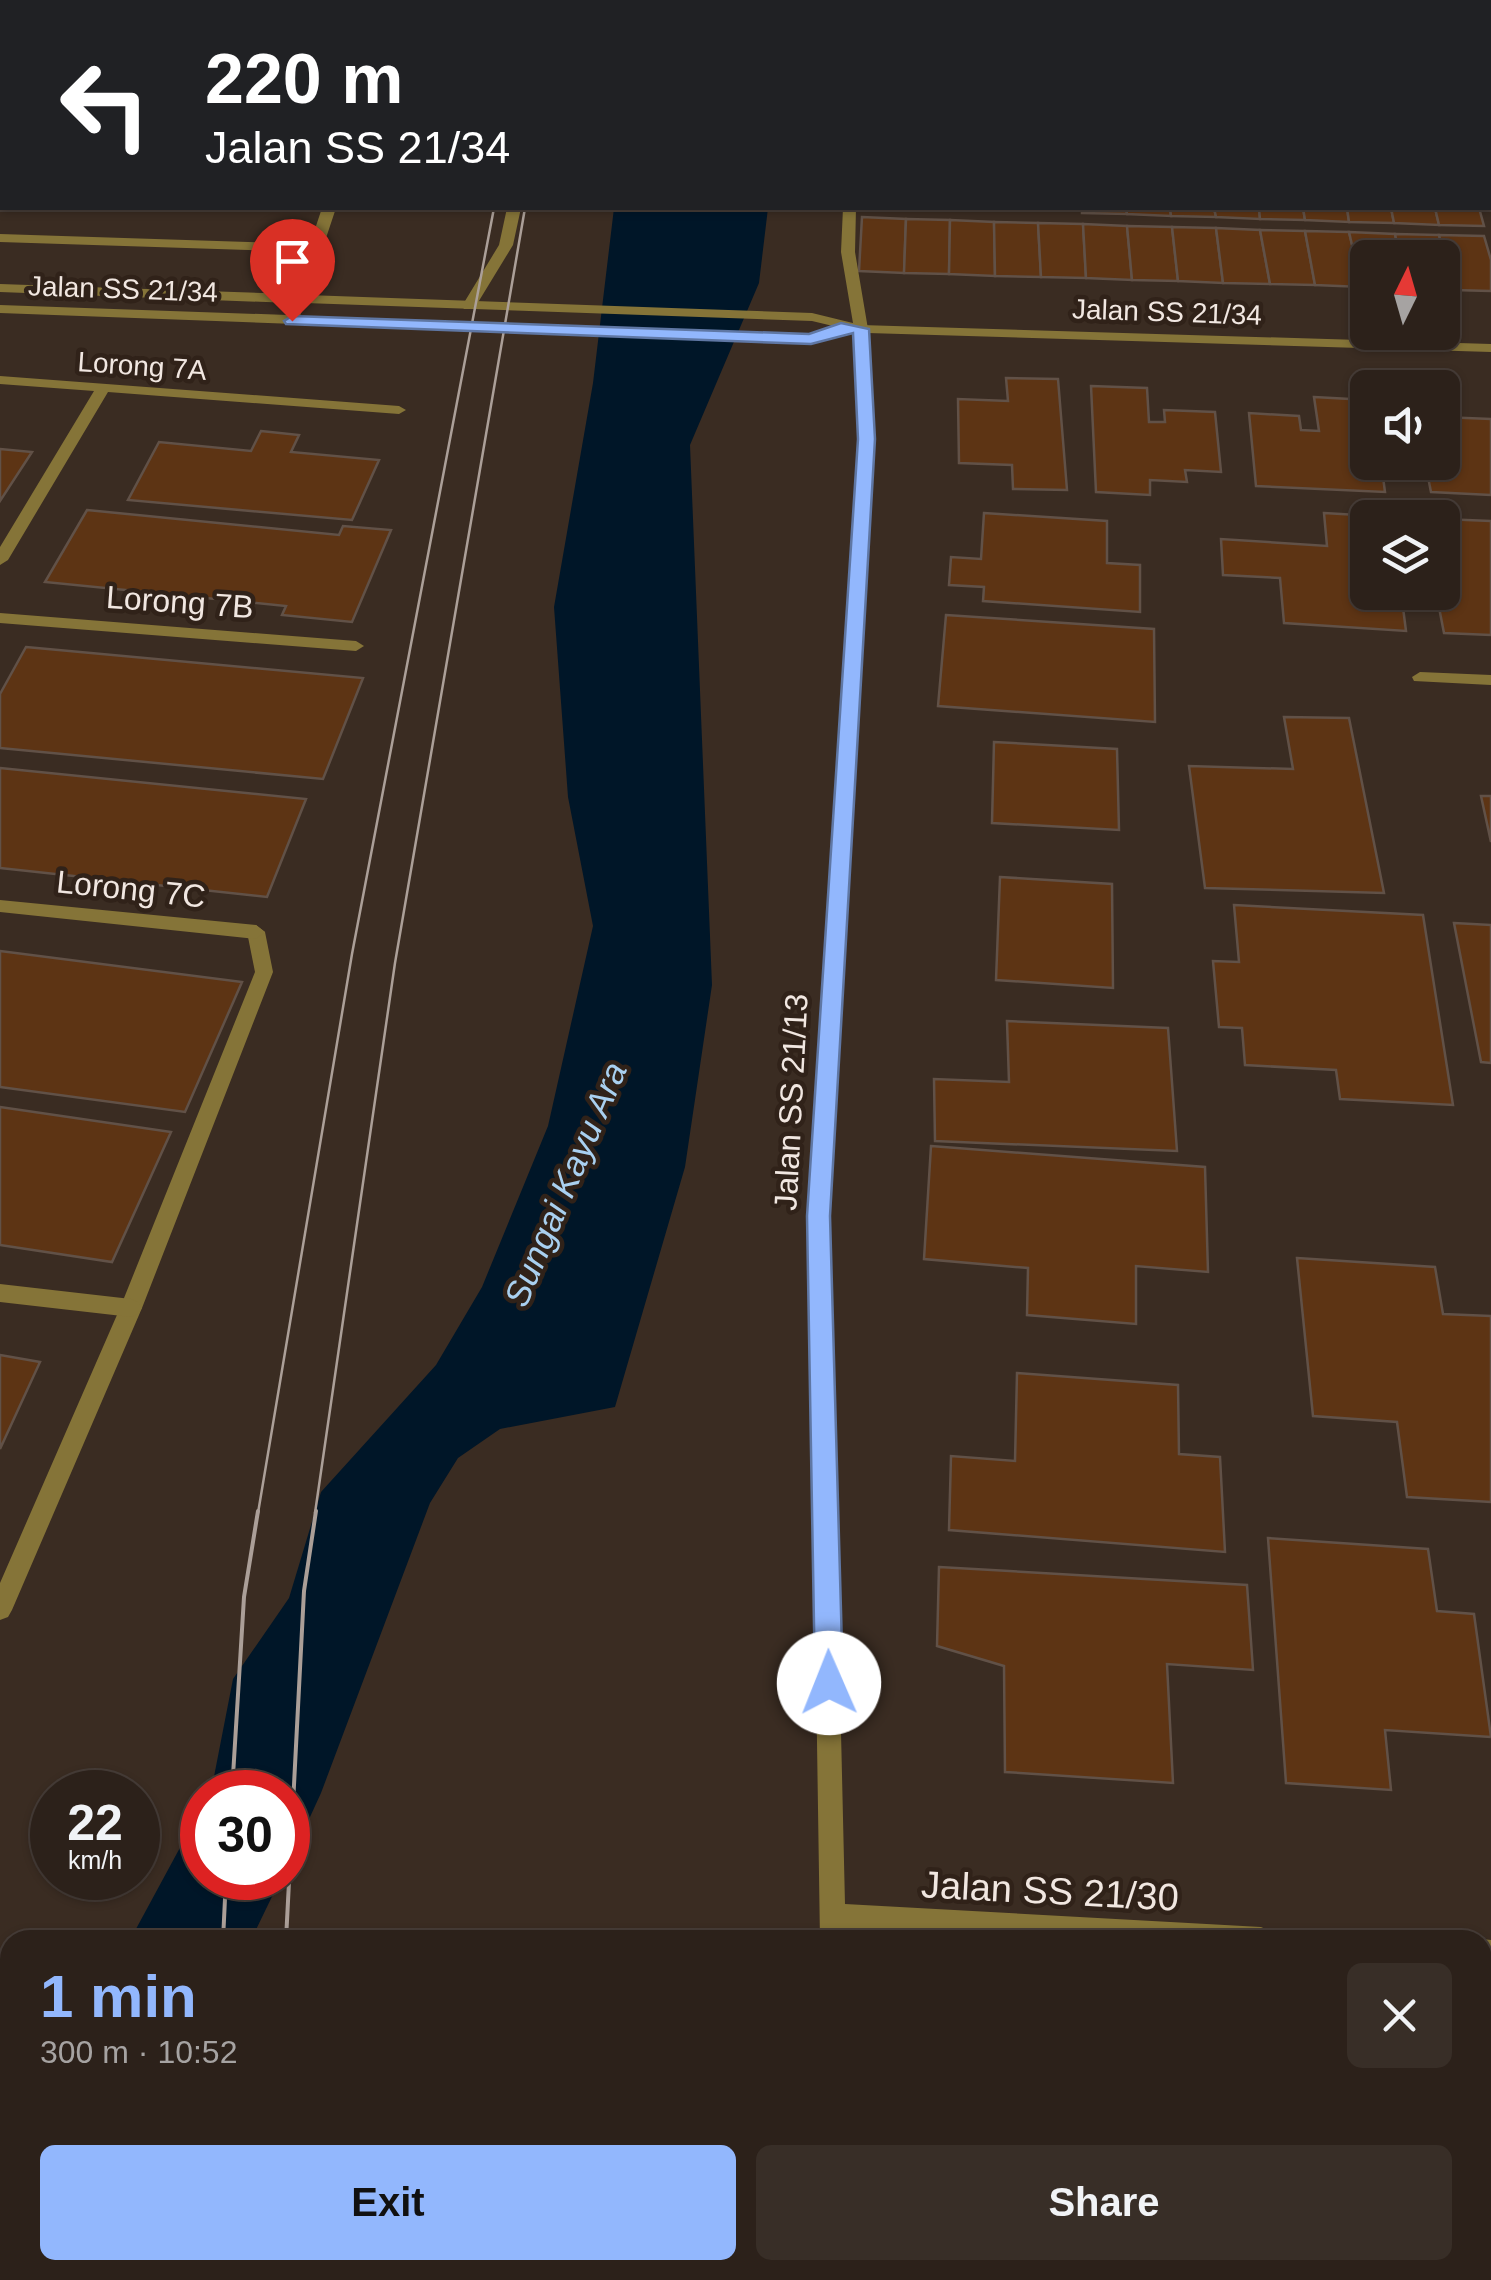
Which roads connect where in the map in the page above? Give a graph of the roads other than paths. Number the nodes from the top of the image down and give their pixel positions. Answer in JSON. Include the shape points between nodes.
{"nodes":[{"id":1,"x":327,"y":210,"type":"edge"},
{"id":2,"x":514,"y":210,"type":"edge"},
{"id":3,"x":849,"y":210,"type":"edge"},
{"id":4,"x":0,"y":238,"type":"edge"},
{"id":5,"x":316,"y":248,"type":"junction"},
{"id":6,"x":0,"y":288,"type":"edge"},
{"id":7,"x":298,"y":302,"type":"junction"},
{"id":8,"x":469,"y":306,"type":"junction"},
{"id":9,"x":0,"y":309,"type":"edge"},
{"id":10,"x":292,"y":321,"type":"junction"},
{"id":11,"x":851,"y":328,"type":"junction"},
{"id":12,"x":1491,"y":348,"type":"edge"},
{"id":13,"x":0,"y":380,"type":"edge"},
{"id":14,"x":102,"y":388,"type":"junction"},
{"id":15,"x":399,"y":410,"type":"dead end"},
{"id":16,"x":0,"y":560,"type":"edge"},
{"id":17,"x":0,"y":618,"type":"edge"},
{"id":18,"x":356,"y":646,"type":"dead end"},
{"id":19,"x":1420,"y":677,"type":"dead end"},
{"id":20,"x":1491,"y":680,"type":"edge"},
{"id":21,"x":0,"y":906,"type":"edge"},
{"id":22,"x":0,"y":1292,"type":"edge"},
{"id":23,"x":132,"y":1308,"type":"junction"},
{"id":24,"x":0,"y":1610,"type":"edge"},
{"id":25,"x":834,"y":1928,"type":"edge"},
{"id":26,"x":905,"y":1930,"type":"edge"}],
"edges":[{"from":1,"to":5,"type":"street"},
{"from":2,"to":8,"type":"street","via":[[506,245]]},
{"from":3,"to":11,"type":"street","name":"Jalan SS 21/13"},
{"from":4,"to":5,"type":"street"},
{"from":5,"to":7,"type":"street"},
{"from":6,"to":7,"type":"street","name":"Jalan SS 21/34"},
{"from":7,"to":8,"type":"street","name":"Jalan SS 21/34"},
{"from":7,"to":10,"type":"street"},
{"from":8,"to":11,"type":"street","name":"Jalan SS 21/34","via":[[812,317]]},
{"from":9,"to":10,"type":"street","name":"Jalan SS 21/34"},
{"from":10,"to":11,"type":"street","name":"Jalan SS 21/34","via":[[811,339]]},
{"from":11,"to":12,"type":"street","name":"Jalan SS 21/34"},
{"from":11,"to":25,"type":"street","name":"Jalan SS 21/13","via":[[866,439],[818,1216]]},
{"from":13,"to":14,"type":"street","name":"Lorong 7A"},
{"from":14,"to":15,"type":"street","name":"Lorong 7A"},
{"from":14,"to":16,"type":"street"},
{"from":17,"to":18,"type":"street","name":"Lorong 7B"},
{"from":19,"to":20,"type":"street"},
{"from":21,"to":23,"type":"street","name":"Lorong 7C","via":[[256,932],[264,972]]},
{"from":22,"to":23,"type":"street"},
{"from":23,"to":24,"type":"street"},
{"from":25,"to":26,"type":"street","name":"Jalan SS 21/30"}]}
